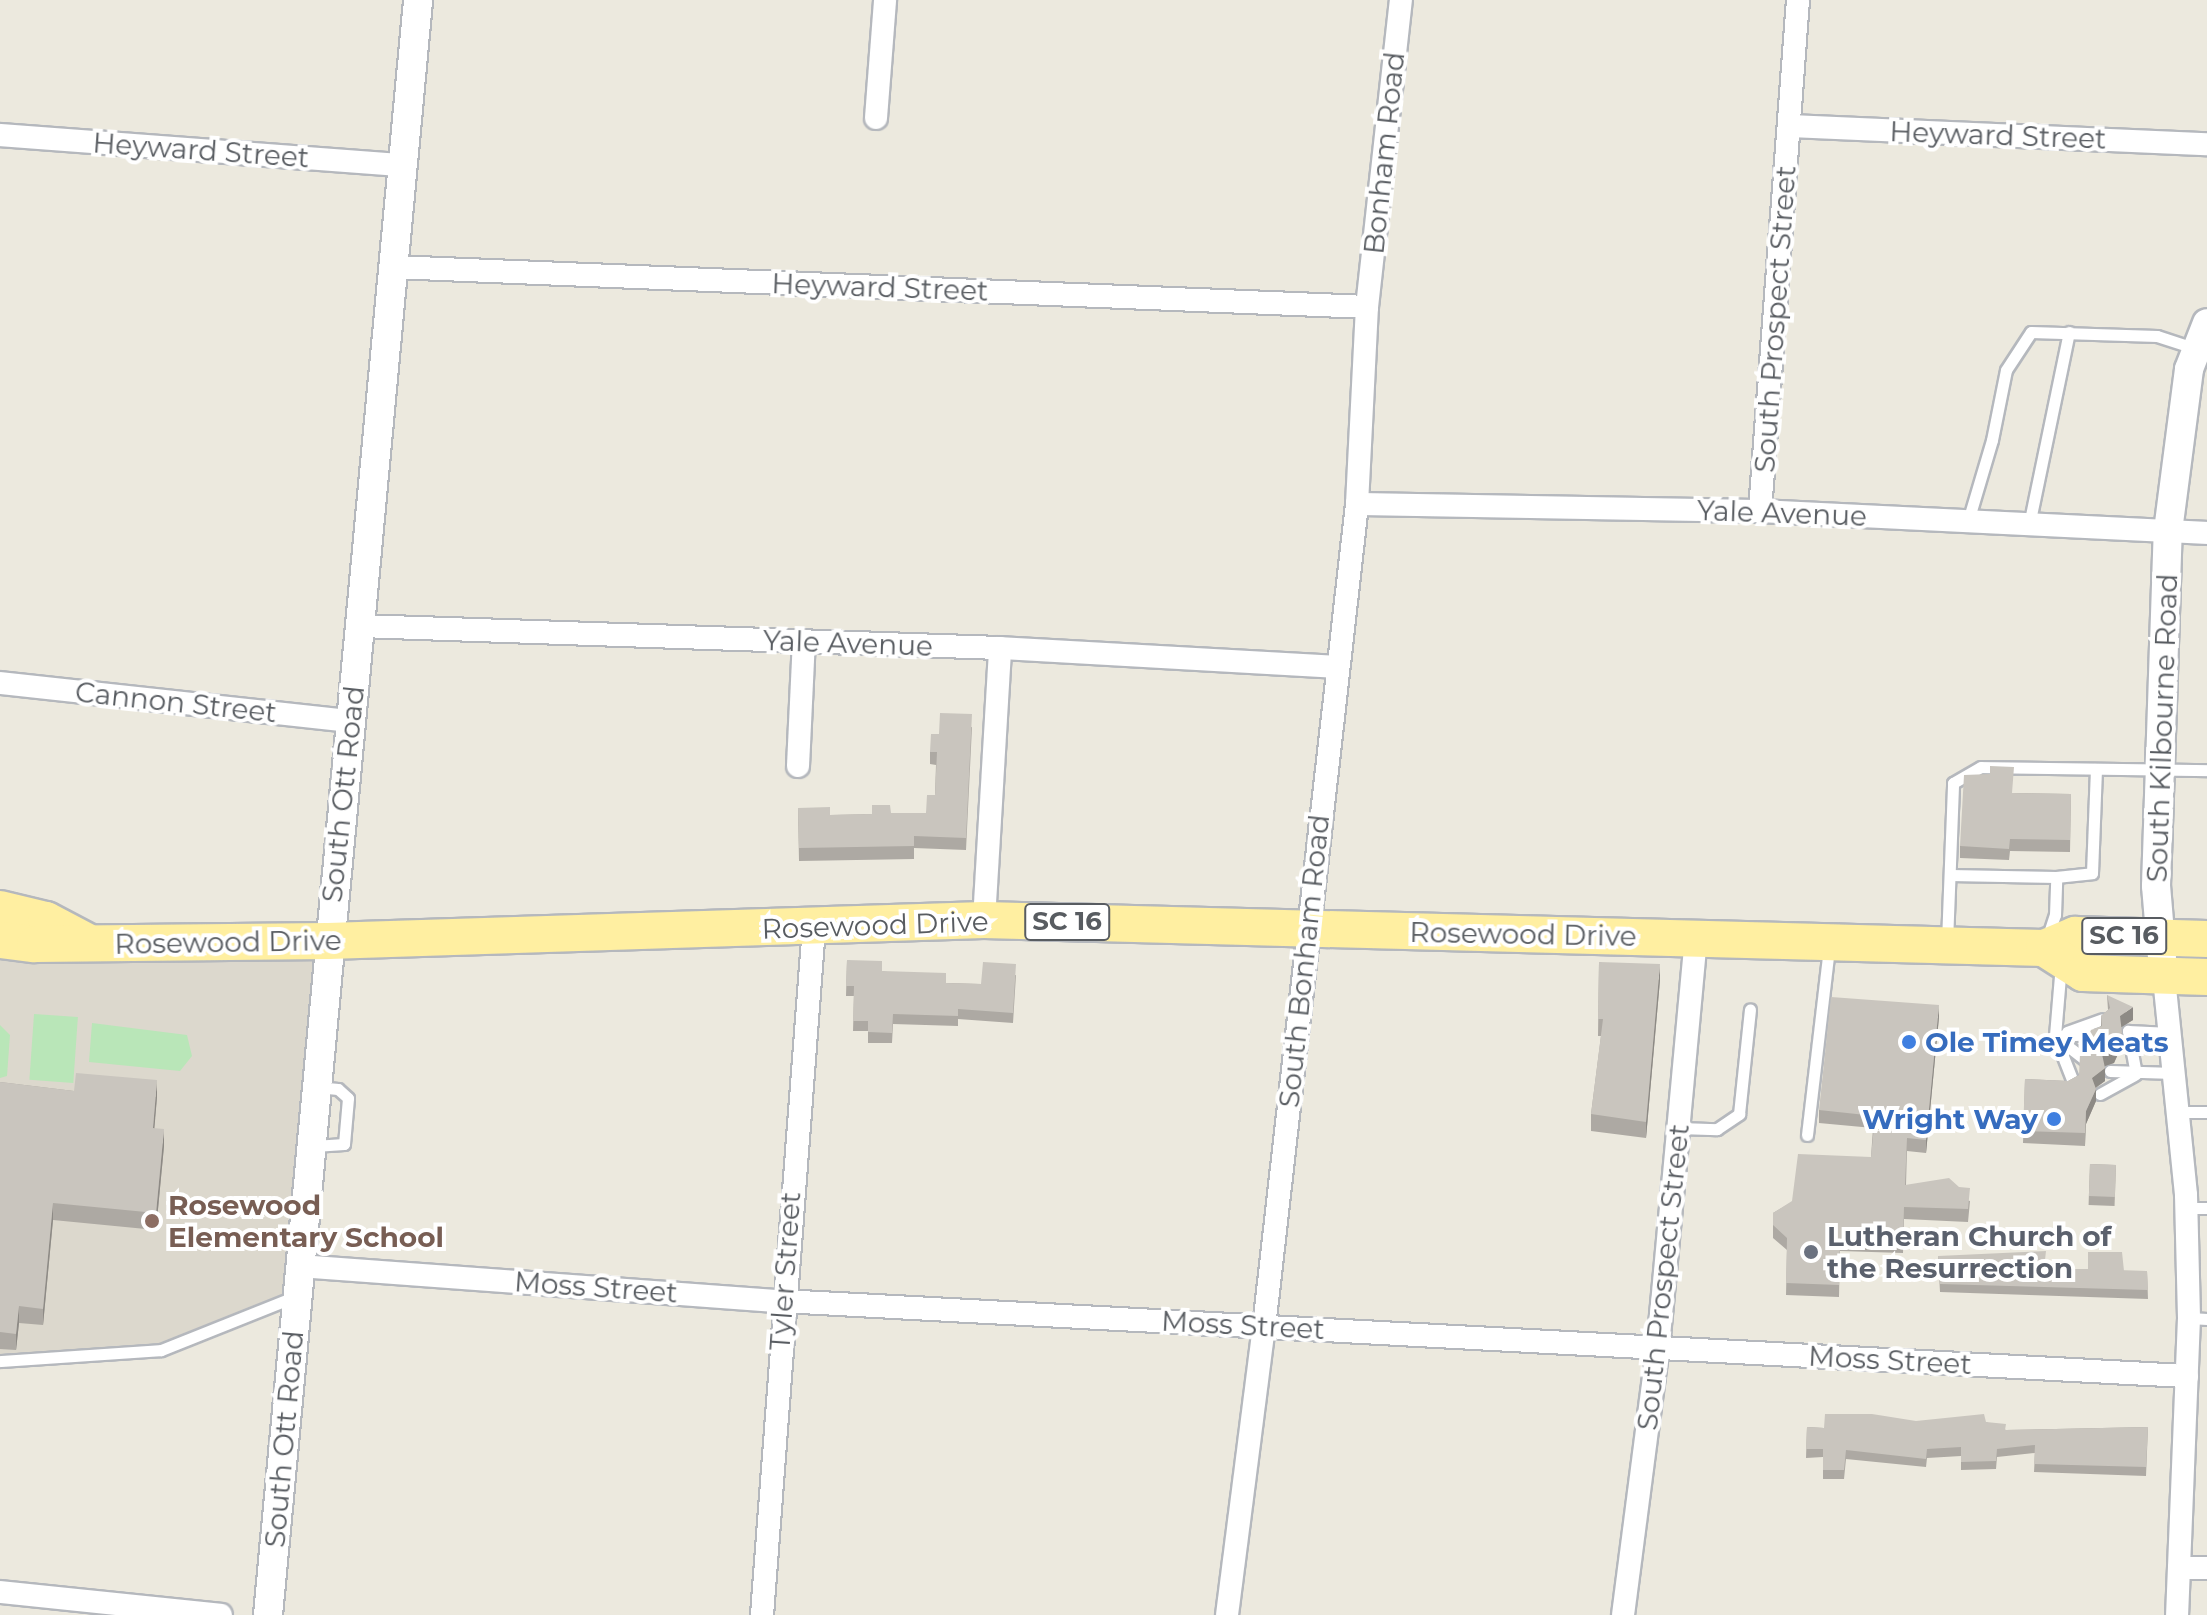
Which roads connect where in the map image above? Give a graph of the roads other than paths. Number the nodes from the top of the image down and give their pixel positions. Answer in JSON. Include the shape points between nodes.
{"nodes":[{"id":1,"x":418,"y":0,"type":"edge"},
{"id":2,"x":885,"y":0,"type":"edge"},
{"id":3,"x":1401,"y":0,"type":"edge"},
{"id":4,"x":1798,"y":0,"type":"edge"},
{"id":5,"x":876,"y":118,"type":"dead end"},
{"id":6,"x":1790,"y":126,"type":"junction"},
{"id":7,"x":0,"y":135,"type":"edge"},
{"id":8,"x":2207,"y":144,"type":"edge"},
{"id":9,"x":402,"y":165,"type":"junction"},
{"id":10,"x":393,"y":267,"type":"junction"},
{"id":11,"x":1367,"y":307,"type":"junction"},
{"id":12,"x":2069,"y":332,"type":"junction"},
{"id":13,"x":2202,"y":336,"type":"edge"},
{"id":14,"x":1357,"y":504,"type":"junction"},
{"id":15,"x":1760,"y":511,"type":"junction"},
{"id":16,"x":1968,"y":521,"type":"junction"},
{"id":17,"x":2029,"y":525,"type":"junction"},
{"id":18,"x":2168,"y":531,"type":"junction"},
{"id":19,"x":2207,"y":533,"type":"edge"},
{"id":20,"x":360,"y":626,"type":"junction"},
{"id":21,"x":804,"y":641,"type":"junction"},
{"id":22,"x":1000,"y":648,"type":"junction"},
{"id":23,"x":1336,"y":667,"type":"junction"},
{"id":24,"x":0,"y":683,"type":"edge"},
{"id":25,"x":351,"y":721,"type":"junction"},
{"id":26,"x":798,"y":766,"type":"dead end"},
{"id":27,"x":2096,"y":769,"type":"junction"},
{"id":28,"x":2160,"y":770,"type":"junction"},
{"id":29,"x":2207,"y":770,"type":"edge"},
{"id":30,"x":1950,"y":875,"type":"junction"},
{"id":31,"x":2056,"y":877,"type":"junction"},
{"id":32,"x":0,"y":909,"type":"edge"},
{"id":33,"x":984,"y":920,"type":"junction"},
{"id":34,"x":814,"y":927,"type":"junction"},
{"id":35,"x":1308,"y":930,"type":"junction"},
{"id":36,"x":2159,"y":936,"type":"junction"},
{"id":37,"x":1696,"y":938,"type":"junction"},
{"id":38,"x":2207,"y":939,"type":"edge"},
{"id":39,"x":0,"y":940,"type":"edge"},
{"id":40,"x":328,"y":941,"type":"junction"},
{"id":41,"x":91,"y":943,"type":"junction"},
{"id":42,"x":1829,"y":943,"type":"junction"},
{"id":43,"x":1947,"y":947,"type":"junction"},
{"id":44,"x":2053,"y":954,"type":"junction"},
{"id":45,"x":2207,"y":977,"type":"edge"},
{"id":46,"x":2164,"y":978,"type":"junction"},
{"id":47,"x":1750,"y":1010,"type":"dead end"},
{"id":48,"x":2102,"y":1019,"type":"edge"},
{"id":49,"x":2170,"y":1033,"type":"junction"},
{"id":50,"x":2095,"y":1034,"type":"edge"},
{"id":51,"x":2055,"y":1036,"type":"junction"},
{"id":52,"x":2122,"y":1045,"type":"edge"},
{"id":53,"x":2084,"y":1059,"type":"edge"},
{"id":54,"x":2110,"y":1071,"type":"edge"},
{"id":55,"x":2174,"y":1073,"type":"junction"},
{"id":56,"x":2136,"y":1074,"type":"junction"},
{"id":57,"x":2073,"y":1082,"type":"edge"},
{"id":58,"x":2100,"y":1094,"type":"dead end"},
{"id":59,"x":2177,"y":1112,"type":"junction"},
{"id":60,"x":2207,"y":1112,"type":"edge"},
{"id":61,"x":1679,"y":1128,"type":"junction"},
{"id":62,"x":1807,"y":1135,"type":"dead end"},
{"id":63,"x":2196,"y":1208,"type":"edge"},
{"id":64,"x":300,"y":1266,"type":"junction"},
{"id":65,"x":297,"y":1296,"type":"junction"},
{"id":66,"x":782,"y":1301,"type":"junction"},
{"id":67,"x":2198,"y":1319,"type":"edge"},
{"id":68,"x":1264,"y":1327,"type":"junction"},
{"id":69,"x":1658,"y":1347,"type":"junction"},
{"id":70,"x":0,"y":1361,"type":"edge"},
{"id":71,"x":2187,"y":1376,"type":"junction"},
{"id":72,"x":2179,"y":1568,"type":"junction"},
{"id":73,"x":2207,"y":1568,"type":"edge"},
{"id":74,"x":0,"y":1592,"type":"edge"},
{"id":75,"x":221,"y":1615,"type":"edge"},
{"id":76,"x":268,"y":1615,"type":"edge"},
{"id":77,"x":762,"y":1615,"type":"edge"},
{"id":78,"x":1227,"y":1615,"type":"edge"},
{"id":79,"x":1623,"y":1615,"type":"edge"},
{"id":80,"x":2177,"y":1615,"type":"edge"}],
"edges":[{"from":1,"to":9,"type":"street","name":"South Ott Road"},
{"from":2,"to":5,"type":"street"},
{"from":3,"to":11,"type":"street","name":"Bonham Road"},
{"from":4,"to":6,"type":"street","name":"South Prospect Street"},
{"from":6,"to":8,"type":"street","name":"Heyward Street"},
{"from":6,"to":15,"type":"street","name":"South Prospect Street"},
{"from":7,"to":9,"type":"street","name":"Heyward Street"},
{"from":9,"to":10,"type":"street","name":"South Ott Road"},
{"from":10,"to":11,"type":"street","name":"Heyward Street"},
{"from":10,"to":20,"type":"street","name":"South Ott Road"},
{"from":11,"to":14,"type":"street","name":"South Bonham Road"},
{"from":12,"to":13,"type":"lane"},
{"from":12,"to":16,"type":"lane","via":[[2031,332],[2006,370]]},
{"from":12,"to":17,"type":"lane"},
{"from":13,"to":18,"type":"street","name":"South Kilbourne Road","via":[[2189,369]]},
{"from":14,"to":15,"type":"street","name":"Yale Avenue"},
{"from":14,"to":23,"type":"street","name":"South Bonham Road"},
{"from":15,"to":16,"type":"street","name":"Yale Avenue"},
{"from":16,"to":17,"type":"street","name":"Yale Avenue"},
{"from":17,"to":18,"type":"street","name":"Yale Avenue"},
{"from":18,"to":19,"type":"street","name":"Yale Avenue"},
{"from":18,"to":28,"type":"street","name":"South Kilbourne Road"},
{"from":20,"to":21,"type":"street","name":"Yale Avenue"},
{"from":20,"to":25,"type":"street","name":"South Ott Road"},
{"from":21,"to":22,"type":"street","name":"Yale Avenue"},
{"from":21,"to":26,"type":"street"},
{"from":22,"to":23,"type":"street","name":"Yale Avenue"},
{"from":22,"to":33,"type":"street"},
{"from":23,"to":35,"type":"street","name":"South Bonham Road"},
{"from":24,"to":25,"type":"street","name":"Cannon Street"},
{"from":25,"to":40,"type":"street","name":"South Ott Road"},
{"from":27,"to":28,"type":"lane"},
{"from":27,"to":30,"type":"lane","via":[[1981,767],[1953,783]]},
{"from":27,"to":31,"type":"lane","via":[[2092,873]]},
{"from":28,"to":29,"type":"lane"},
{"from":28,"to":36,"type":"street","name":"South Kilbourne Road"},
{"from":30,"to":31,"type":"lane"},
{"from":30,"to":43,"type":"lane"},
{"from":31,"to":44,"type":"lane"},
{"from":32,"to":41,"type":"main road","name":"Rosewood Drive","number":"SC 16","via":[[46,920]]},
{"from":33,"to":34,"type":"main road","name":"Rosewood Drive","number":"SC 16"},
{"from":33,"to":35,"type":"main road","name":"Rosewood Drive","number":"SC 16"},
{"from":34,"to":40,"type":"main road","name":"Rosewood Drive","number":"SC 16"},
{"from":34,"to":66,"type":"street","name":"Tyler Street"},
{"from":35,"to":37,"type":"main road","name":"Rosewood Drive","number":"SC 16"},
{"from":35,"to":68,"type":"street","name":"South Bonham Road"},
{"from":36,"to":38,"type":"main road","name":"Rosewood Drive","number":"SC 16"},
{"from":36,"to":44,"type":"main road","name":"Rosewood Drive","number":"SC 16","via":[[2075,935]]},
{"from":36,"to":46,"type":"street","name":"South Kilbourne Road"},
{"from":37,"to":42,"type":"main road","name":"Rosewood Drive","number":"SC 16"},
{"from":37,"to":61,"type":"street","name":"South Prospect Street"},
{"from":39,"to":41,"type":"main road","name":"Rosewood Drive","number":"SC 16"},
{"from":40,"to":41,"type":"main road","name":"Rosewood Drive","number":"SC 16"},
{"from":40,"to":64,"type":"street","name":"South Ott Road"},
{"from":42,"to":43,"type":"main road","name":"Rosewood Drive","number":"SC 16"},
{"from":42,"to":62,"type":"lane"},
{"from":43,"to":44,"type":"main road","name":"Rosewood Drive","number":"SC 16"},
{"from":44,"to":46,"type":"main road","name":"Rosewood Drive","number":"SC 16","via":[[2083,973]]},
{"from":44,"to":51,"type":"lane"},
{"from":45,"to":46,"type":"main road","name":"Rosewood Drive","number":"SC 16"},
{"from":46,"to":49,"type":"street","name":"South Kilbourne Road"},
{"from":47,"to":61,"type":"lane","via":[[1739,1114],[1717,1129]]},
{"from":48,"to":51,"type":"lane"},
{"from":49,"to":55,"type":"street","name":"South Kilbourne Road"},
{"from":49,"to":56,"type":"lane","via":[[2128,1031]]},
{"from":50,"to":51,"type":"lane"},
{"from":51,"to":53,"type":"lane"},
{"from":51,"to":57,"type":"lane"},
{"from":52,"to":56,"type":"lane"},
{"from":54,"to":56,"type":"lane"},
{"from":55,"to":56,"type":"lane"},
{"from":55,"to":59,"type":"street","name":"South Kilbourne Road"},
{"from":56,"to":58,"type":"lane"},
{"from":59,"to":60,"type":"lane"},
{"from":59,"to":63,"type":"street","name":"South Kilbourne Road"},
{"from":61,"to":69,"type":"street","name":"South Prospect Street"},
{"from":63,"to":67,"type":"street","name":"South Kilbourne Road"},
{"from":64,"to":65,"type":"street","name":"South Ott Road"},
{"from":64,"to":66,"type":"street","name":"Moss Street"},
{"from":65,"to":70,"type":"lane","via":[[161,1350]]},
{"from":65,"to":76,"type":"street","name":"South Ott Road"},
{"from":66,"to":68,"type":"street","name":"Moss Street"},
{"from":66,"to":77,"type":"street","name":"Tyler Street"},
{"from":67,"to":71,"type":"street","name":"South Kilbourne Road"},
{"from":68,"to":69,"type":"street","name":"Moss Street"},
{"from":68,"to":78,"type":"street","name":"South Bonham Road"},
{"from":69,"to":71,"type":"street","name":"Moss Street"},
{"from":69,"to":79,"type":"street","name":"South Prospect Street"},
{"from":71,"to":72,"type":"street","name":"South Kilbourne Road"},
{"from":72,"to":73,"type":"street"},
{"from":72,"to":80,"type":"street","name":"South Kilbourne Road"},
{"from":74,"to":75,"type":"street"}]}
